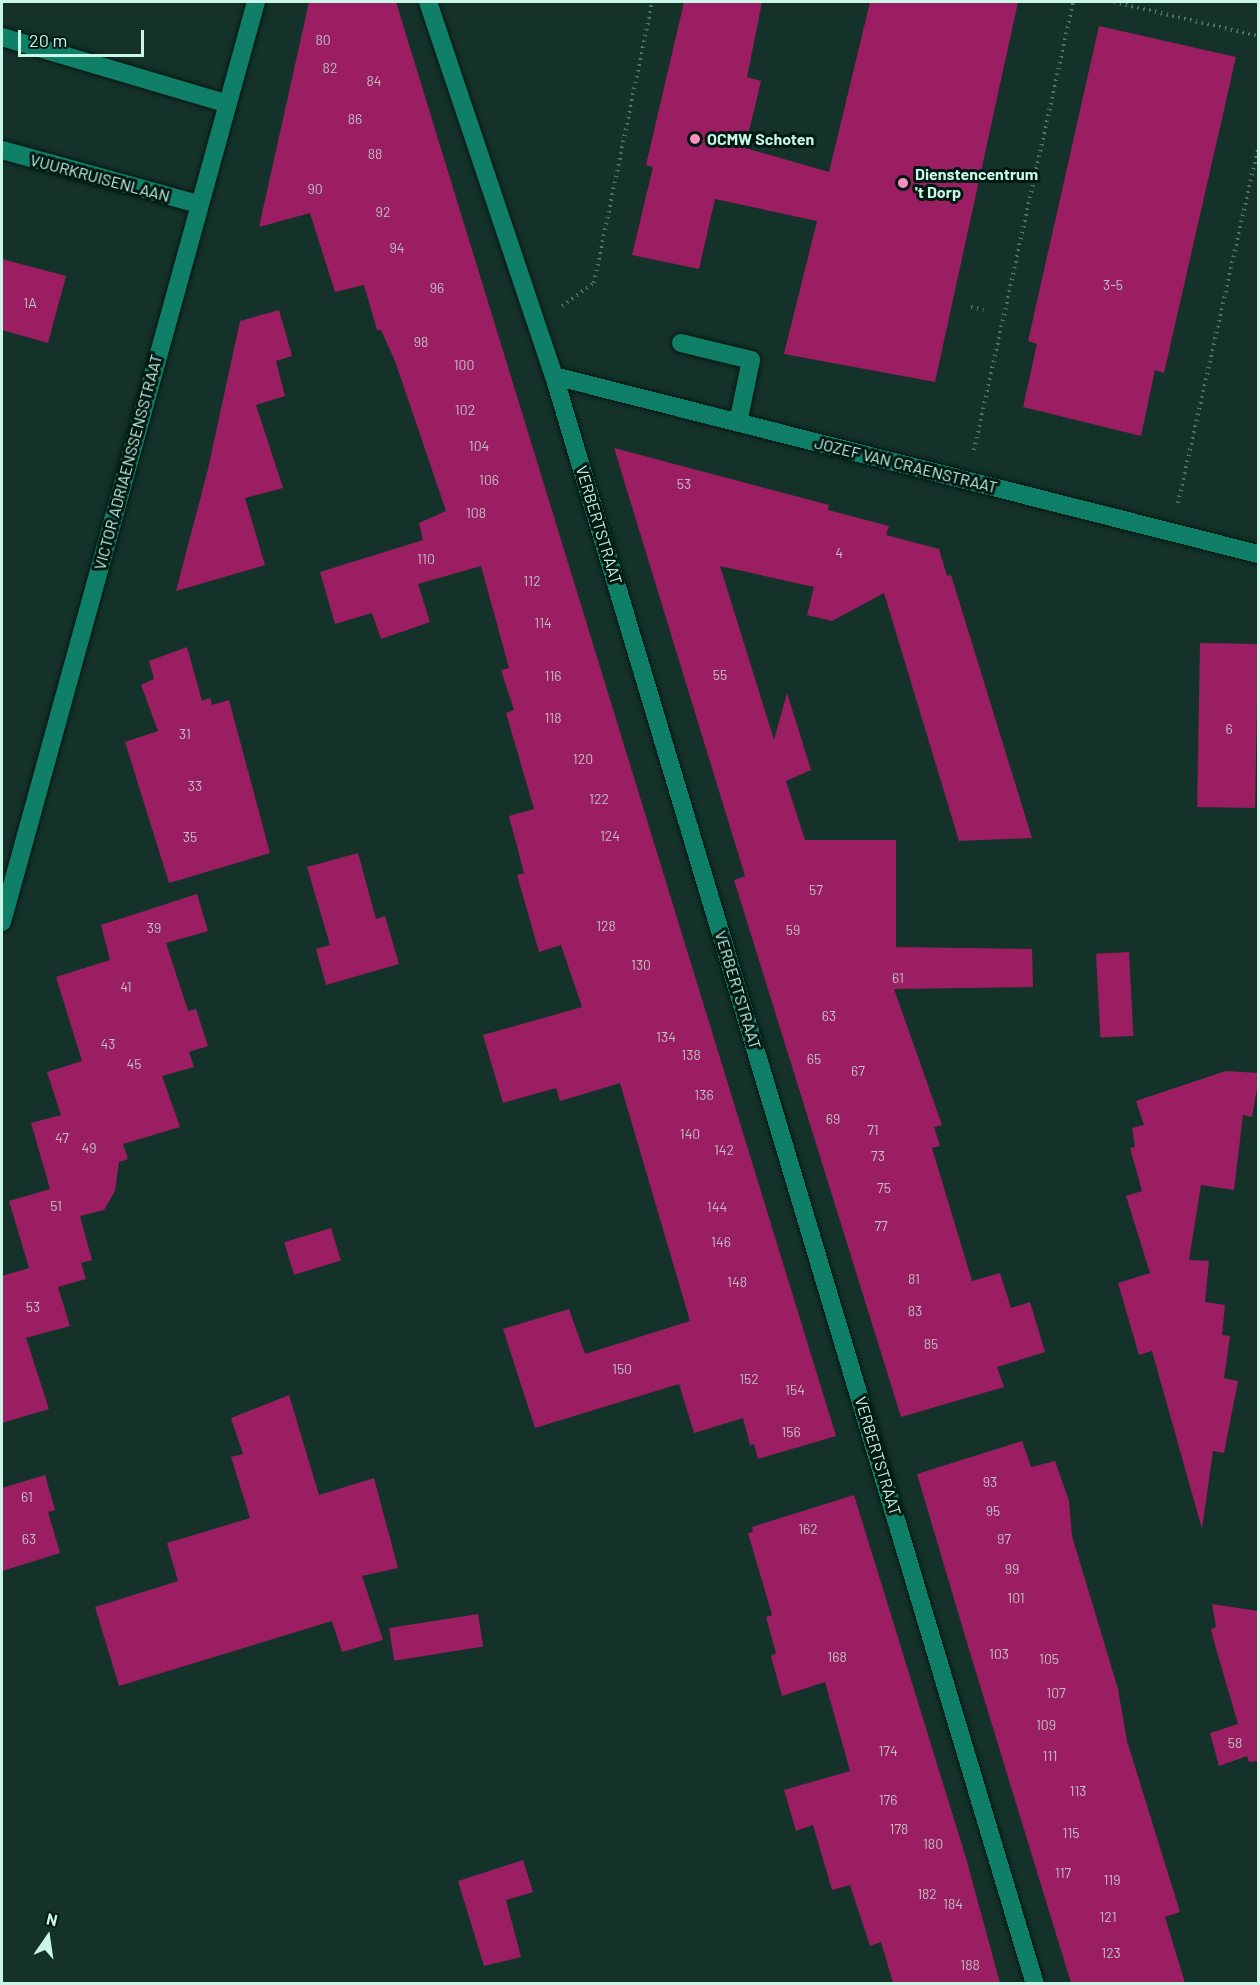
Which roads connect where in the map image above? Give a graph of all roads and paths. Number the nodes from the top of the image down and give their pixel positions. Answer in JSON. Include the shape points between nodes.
{"nodes":[{"id":1,"x":256,"y":2,"type":"edge"},
{"id":2,"x":428,"y":2,"type":"edge"},
{"id":3,"x":652,"y":2,"type":"edge"},
{"id":4,"x":1073,"y":2,"type":"edge"},
{"id":5,"x":1114,"y":2,"type":"edge"},
{"id":6,"x":1258,"y":36,"type":"edge"},
{"id":7,"x":2,"y":37,"type":"edge"},
{"id":8,"x":225,"y":103,"type":"junction"},
{"id":9,"x":1258,"y":149,"type":"edge"},
{"id":10,"x":2,"y":150,"type":"edge"},
{"id":11,"x":198,"y":204,"type":"junction"},
{"id":12,"x":971,"y":307,"type":"dead end"},
{"id":13,"x":984,"y":310,"type":"dead end"},
{"id":14,"x":536,"y":323,"type":"junction"},
{"id":15,"x":681,"y":343,"type":"dead end"},
{"id":16,"x":554,"y":376,"type":"junction"},
{"id":17,"x":738,"y":423,"type":"junction"},
{"id":18,"x":967,"y":480,"type":"junction"},
{"id":19,"x":1171,"y":531,"type":"junction"},
{"id":20,"x":1258,"y":554,"type":"edge"},
{"id":21,"x":2,"y":922,"type":"edge"},
{"id":22,"x":1035,"y":1983,"type":"edge"}],
"edges":[{"from":1,"to":8,"type":"street","name":"VICTOR ADRIAENSSENSSTRAAT"},
{"from":2,"to":14,"type":"street","name":"VERBERTSTRAAT"},
{"from":3,"to":14,"type":"path","via":[[594,283]]},
{"from":4,"to":18,"type":"path"},
{"from":5,"to":6,"type":"path"},
{"from":7,"to":8,"type":"street"},
{"from":8,"to":11,"type":"street","name":"VICTOR ADRIAENSSENSSTRAAT"},
{"from":9,"to":19,"type":"path"},
{"from":10,"to":11,"type":"street","name":"VUURKRUISENLAAN"},
{"from":11,"to":21,"type":"street","name":"VICTOR ADRIAENSSENSSTRAAT"},
{"from":12,"to":13,"type":"path"},
{"from":14,"to":16,"type":"street","name":"VERBERTSTRAAT"},
{"from":15,"to":17,"type":"street","via":[[751,360]]},
{"from":16,"to":17,"type":"street","name":"JOZEF VAN CRAENSTRAAT"},
{"from":16,"to":22,"type":"street","name":"VERBERTSTRAAT"},
{"from":17,"to":18,"type":"street","name":"JOZEF VAN CRAENSTRAAT"},
{"from":18,"to":19,"type":"street","name":"JOZEF VAN CRAENSTRAAT"},
{"from":19,"to":20,"type":"street","name":"JOZEF VAN CRAENSTRAAT"}]}
